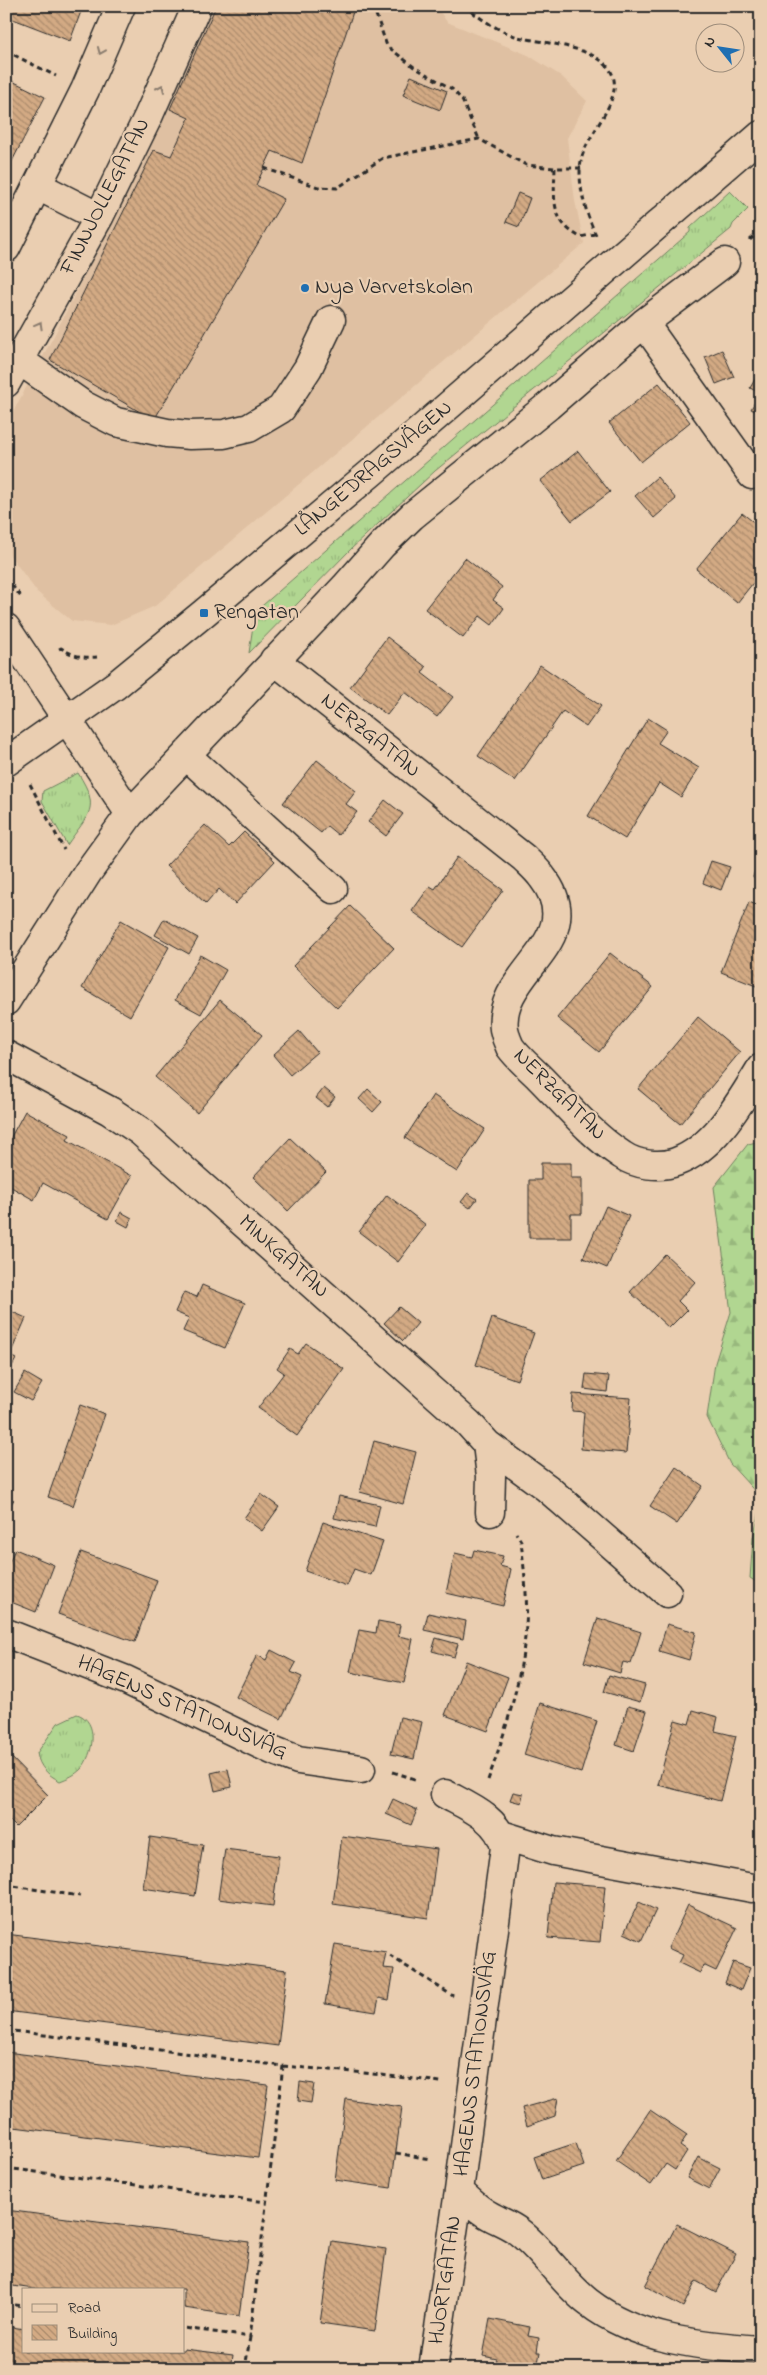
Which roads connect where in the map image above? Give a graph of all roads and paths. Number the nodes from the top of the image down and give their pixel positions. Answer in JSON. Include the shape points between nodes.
{"nodes":[{"id":1,"x":121,"y":6,"type":"edge"},
{"id":2,"x":197,"y":6,"type":"edge"},
{"id":3,"x":374,"y":6,"type":"edge"},
{"id":4,"x":466,"y":6,"type":"edge"},
{"id":5,"x":761,"y":135,"type":"edge"},
{"id":6,"x":479,"y":140,"type":"junction"},
{"id":7,"x":264,"y":168,"type":"dead end"},
{"id":8,"x":555,"y":168,"type":"junction"},
{"id":9,"x":581,"y":168,"type":"junction"},
{"id":10,"x":38,"y":186,"type":"junction"},
{"id":11,"x":99,"y":217,"type":"junction"},
{"id":12,"x":590,"y":222,"type":"dead end"},
{"id":13,"x":596,"y":234,"type":"dead end"},
{"id":14,"x":6,"y":248,"type":"edge"},
{"id":15,"x":725,"y":262,"type":"dead end"},
{"id":16,"x":331,"y":320,"type":"dead end"},
{"id":17,"x":644,"y":323,"type":"junction"},
{"id":18,"x":13,"y":371,"type":"edge"},
{"id":19,"x":752,"y":475,"type":"dead end"},
{"id":20,"x":6,"y":628,"type":"edge"},
{"id":21,"x":274,"y":660,"type":"junction"},
{"id":22,"x":66,"y":720,"type":"junction"},
{"id":23,"x":186,"y":755,"type":"junction"},
{"id":24,"x":11,"y":759,"type":"edge"},
{"id":25,"x":130,"y":814,"type":"junction"},
{"id":26,"x":66,"y":853,"type":"dead end"},
{"id":27,"x":333,"y":889,"type":"dead end"},
{"id":28,"x":6,"y":1001,"type":"edge"},
{"id":29,"x":6,"y":1055,"type":"edge"},
{"id":30,"x":761,"y":1068,"type":"edge"},
{"id":31,"x":487,"y":1444,"type":"junction"},
{"id":32,"x":13,"y":1499,"type":"dead end"},
{"id":33,"x":6,"y":1510,"type":"edge"},
{"id":34,"x":490,"y":1512,"type":"joint"},
{"id":35,"x":667,"y":1593,"type":"dead end"},
{"id":36,"x":6,"y":1633,"type":"edge"},
{"id":37,"x":361,"y":1769,"type":"joint"},
{"id":38,"x":445,"y":1794,"type":"joint"},
{"id":39,"x":477,"y":1811,"type":"junction"},
{"id":40,"x":502,"y":1835,"type":"junction"},
{"id":41,"x":6,"y":1885,"type":"edge"},
{"id":42,"x":752,"y":1888,"type":"dead end"},
{"id":43,"x":80,"y":1896,"type":"dead end"},
{"id":44,"x":390,"y":1956,"type":"dead end"},
{"id":45,"x":482,"y":2008,"type":"junction"},
{"id":46,"x":6,"y":2030,"type":"edge"},
{"id":47,"x":283,"y":2066,"type":"junction"},
{"id":48,"x":472,"y":2086,"type":"junction"},
{"id":49,"x":6,"y":2168,"type":"edge"},
{"id":50,"x":459,"y":2192,"type":"junction"},
{"id":51,"x":266,"y":2202,"type":"junction"},
{"id":52,"x":6,"y":2304,"type":"edge"},
{"id":53,"x":22,"y":2306,"type":"edge"},
{"id":54,"x":185,"y":2328,"type":"edge"},
{"id":55,"x":250,"y":2337,"type":"junction"},
{"id":56,"x":761,"y":2350,"type":"edge"},
{"id":57,"x":245,"y":2369,"type":"edge"},
{"id":58,"x":433,"y":2369,"type":"edge"}],
"edges":[{"from":1,"to":10,"type":"street","one_way":true},
{"from":11,"to":2,"type":"street","name":"FINNJOLLEGATAN","one_way":true},
{"from":3,"to":6,"type":"path","via":[[388,46],[414,67],[452,89],[462,100]]},
{"from":4,"to":9,"type":"path","via":[[480,18],[516,36],[580,51],[604,62],[610,69],[614,79],[612,94],[581,159]]},
{"from":5,"to":22,"type":"street","name":"LÅNGEDRAGSVÄGEN","via":[[372,472],[145,661]]},
{"from":6,"to":7,"type":"path","via":[[383,158],[337,188],[318,187]]},
{"from":6,"to":8,"type":"path","via":[[526,165]]},
{"from":8,"to":9,"type":"path"},
{"from":8,"to":13,"type":"path","via":[[556,208],[562,225],[580,237]]},
{"from":9,"to":12,"type":"path","via":[[580,182]]},
{"from":10,"to":11,"type":"street"},
{"from":10,"to":14,"type":"street"},
{"from":18,"to":11,"type":"street","name":"FINNJOLLEGATAN","one_way":true},
{"from":15,"to":17,"type":"street"},
{"from":16,"to":18,"type":"street","via":[[308,368],[281,409],[249,428],[224,434],[190,436],[116,422]]},
{"from":17,"to":19,"type":"street"},
{"from":17,"to":21,"type":"street","via":[[412,516]]},
{"from":20,"to":22,"type":"street"},
{"from":21,"to":23,"type":"street"},
{"from":21,"to":30,"type":"street","name":"NERZGATAN","via":[[524,858],[543,878],[556,909],[555,926],[549,942],[510,993],[504,1030],[510,1047],[585,1124],[622,1155],[642,1164],[660,1165],[688,1158],[711,1139]]},
{"from":22,"to":24,"type":"street","name":"LÅNGEDRAGSVÄGEN"},
{"from":22,"to":25,"type":"street"},
{"from":23,"to":25,"type":"street"},
{"from":23,"to":27,"type":"street"},
{"from":24,"to":26,"type":"path"},
{"from":25,"to":28,"type":"street","via":[[88,872]]},
{"from":29,"to":31,"type":"street","name":"MINKGATAN","via":[[140,1130],[468,1423]]},
{"from":31,"to":34,"type":"street","via":[[491,1476]]},
{"from":31,"to":35,"type":"street","name":"MINKGATAN","via":[[547,1488]]},
{"from":32,"to":33,"type":"path"},
{"from":34,"to":39,"type":"path","via":[[514,1530],[521,1541],[526,1625],[518,1682]]},
{"from":36,"to":37,"type":"street","name":"HAGENS STATIONSVÄG","via":[[126,1680],[298,1760]]},
{"from":37,"to":38,"type":"path","via":[[393,1772],[419,1780]]},
{"from":38,"to":39,"type":"street"},
{"from":39,"to":40,"type":"street"},
{"from":40,"to":42,"type":"street","via":[[552,1851]]},
{"from":40,"to":45,"type":"street","name":"HAGENS STATIONSVÄG","via":[[505,1847]]},
{"from":41,"to":43,"type":"path"},
{"from":44,"to":45,"type":"path","via":[[460,2000]]},
{"from":45,"to":48,"type":"street","name":"HAGENS STATIONSVÄG"},
{"from":46,"to":47,"type":"path"},
{"from":47,"to":48,"type":"path"},
{"from":47,"to":51,"type":"path"},
{"from":48,"to":50,"type":"street","name":"HAGENS STATIONSVÄG"},
{"from":49,"to":51,"type":"path"},
{"from":50,"to":56,"type":"street","name":"HAGENS STATIONSVÄG","via":[[485,2213],[519,2232],[581,2296],[614,2318],[645,2332],[680,2342]]},
{"from":50,"to":58,"type":"street","name":"HJORTGATAN"},
{"from":51,"to":55,"type":"path"},
{"from":52,"to":53,"type":"path"},
{"from":54,"to":55,"type":"path"},
{"from":55,"to":57,"type":"path"}]}
